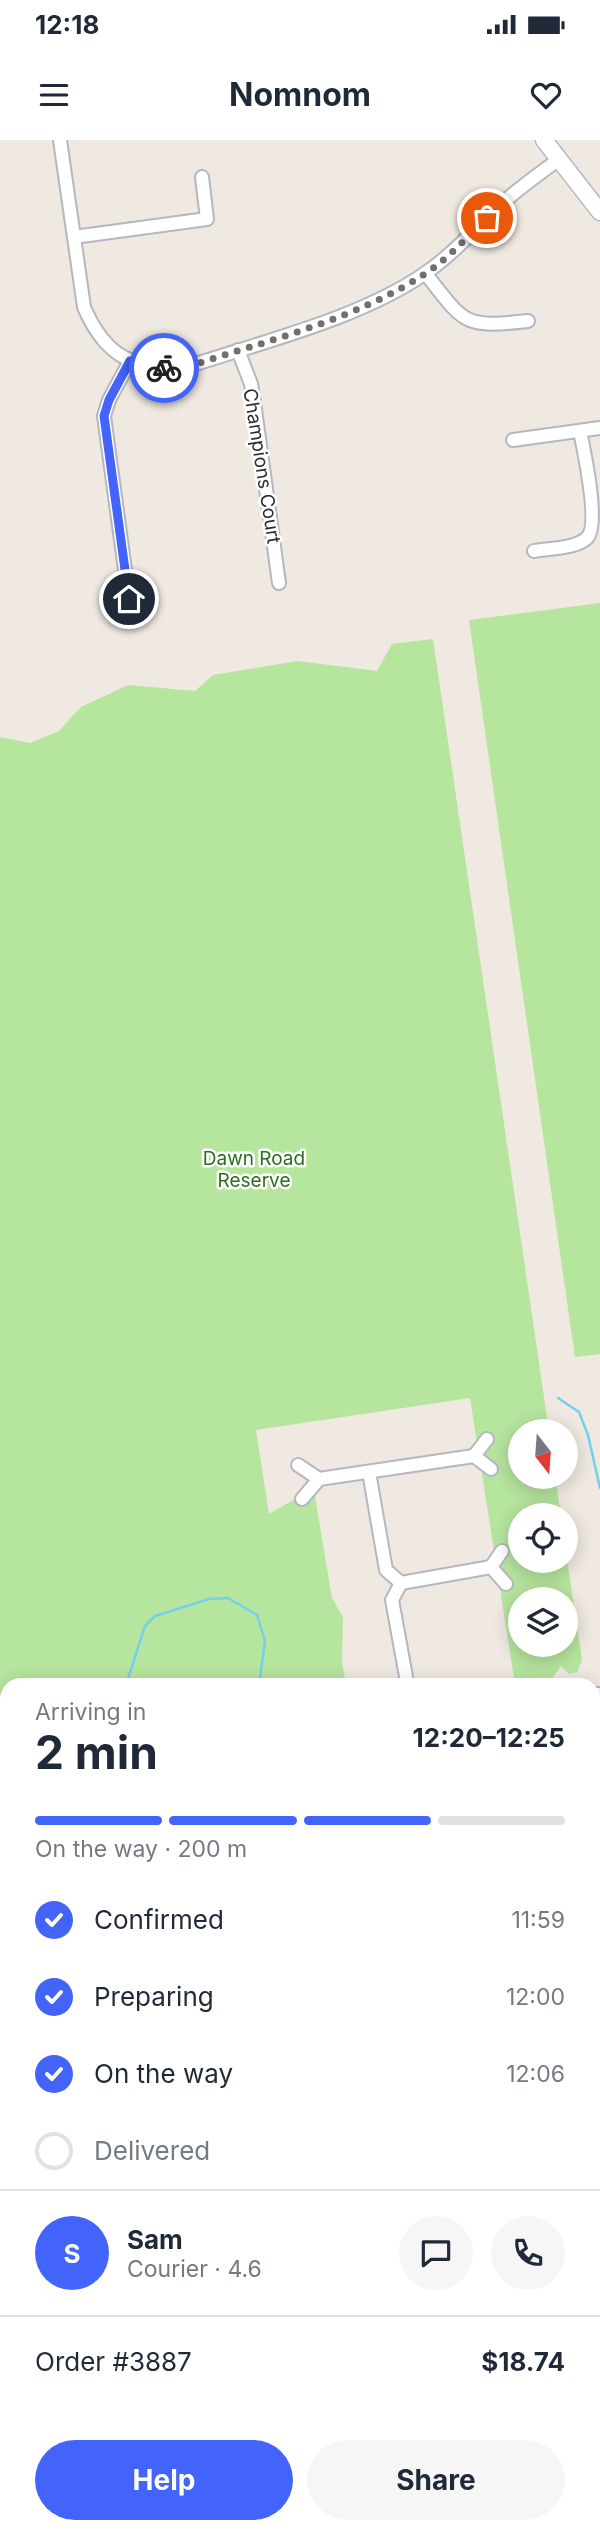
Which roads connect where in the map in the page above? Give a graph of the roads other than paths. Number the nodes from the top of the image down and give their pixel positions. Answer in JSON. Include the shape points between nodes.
{"nodes":[{"id":1,"x":60,"y":140,"type":"edge"},
{"id":2,"x":544,"y":140,"type":"edge"},
{"id":3,"x":559,"y":159,"type":"junction"},
{"id":4,"x":202,"y":177,"type":"dead end"},
{"id":5,"x":600,"y":212,"type":"edge"},
{"id":6,"x":74,"y":237,"type":"junction"},
{"id":7,"x":426,"y":274,"type":"junction"},
{"id":8,"x":528,"y":321,"type":"dead end"},
{"id":9,"x":238,"y":350,"type":"junction"},
{"id":10,"x":130,"y":361,"type":"junction"},
{"id":11,"x":600,"y":428,"type":"edge"},
{"id":12,"x":580,"y":430,"type":"junction"},
{"id":13,"x":513,"y":440,"type":"dead end"},
{"id":14,"x":534,"y":551,"type":"dead end"},
{"id":15,"x":279,"y":583,"type":"dead end"},
{"id":16,"x":129,"y":599,"type":"dead end"},
{"id":17,"x":487,"y":1439,"type":"dead end"},
{"id":18,"x":474,"y":1456,"type":"junction"},
{"id":19,"x":298,"y":1465,"type":"dead end"},
{"id":20,"x":491,"y":1469,"type":"dead end"},
{"id":21,"x":369,"y":1472,"type":"junction"},
{"id":22,"x":319,"y":1479,"type":"junction"},
{"id":23,"x":302,"y":1499,"type":"dead end"},
{"id":24,"x":502,"y":1550,"type":"dead end"},
{"id":25,"x":491,"y":1567,"type":"junction"},
{"id":26,"x":401,"y":1583,"type":"junction"},
{"id":27,"x":506,"y":1584,"type":"dead end"},
{"id":28,"x":406,"y":1678,"type":"edge"}],
"edges":[{"from":1,"to":6,"type":"street"},
{"from":2,"to":3,"type":"street"},
{"from":3,"to":5,"type":"street"},
{"from":3,"to":7,"type":"street","via":[[506,200]]},
{"from":4,"to":6,"type":"street","via":[[208,219]]},
{"from":6,"to":10,"type":"street","via":[[83,307],[108,345]]},
{"from":7,"to":8,"type":"street","via":[[452,307],[475,323]]},
{"from":7,"to":9,"type":"street","via":[[375,302]]},
{"from":9,"to":10,"type":"street","via":[[190,366],[149,367]]},
{"from":9,"to":15,"type":"street","name":"Champions Court","via":[[251,384]]},
{"from":10,"to":16,"type":"street","via":[[104,416]]},
{"from":11,"to":12,"type":"street"},
{"from":12,"to":13,"type":"street"},
{"from":12,"to":14,"type":"street","via":[[595,516],[593,531],[584,541]]},
{"from":17,"to":18,"type":"street"},
{"from":18,"to":20,"type":"street"},
{"from":18,"to":21,"type":"street"},
{"from":19,"to":22,"type":"street"},
{"from":21,"to":22,"type":"street"},
{"from":21,"to":26,"type":"street","via":[[386,1570]]},
{"from":22,"to":23,"type":"street"},
{"from":24,"to":25,"type":"street"},
{"from":25,"to":26,"type":"street"},
{"from":25,"to":27,"type":"street"},
{"from":26,"to":28,"type":"street","via":[[392,1600]]}]}
